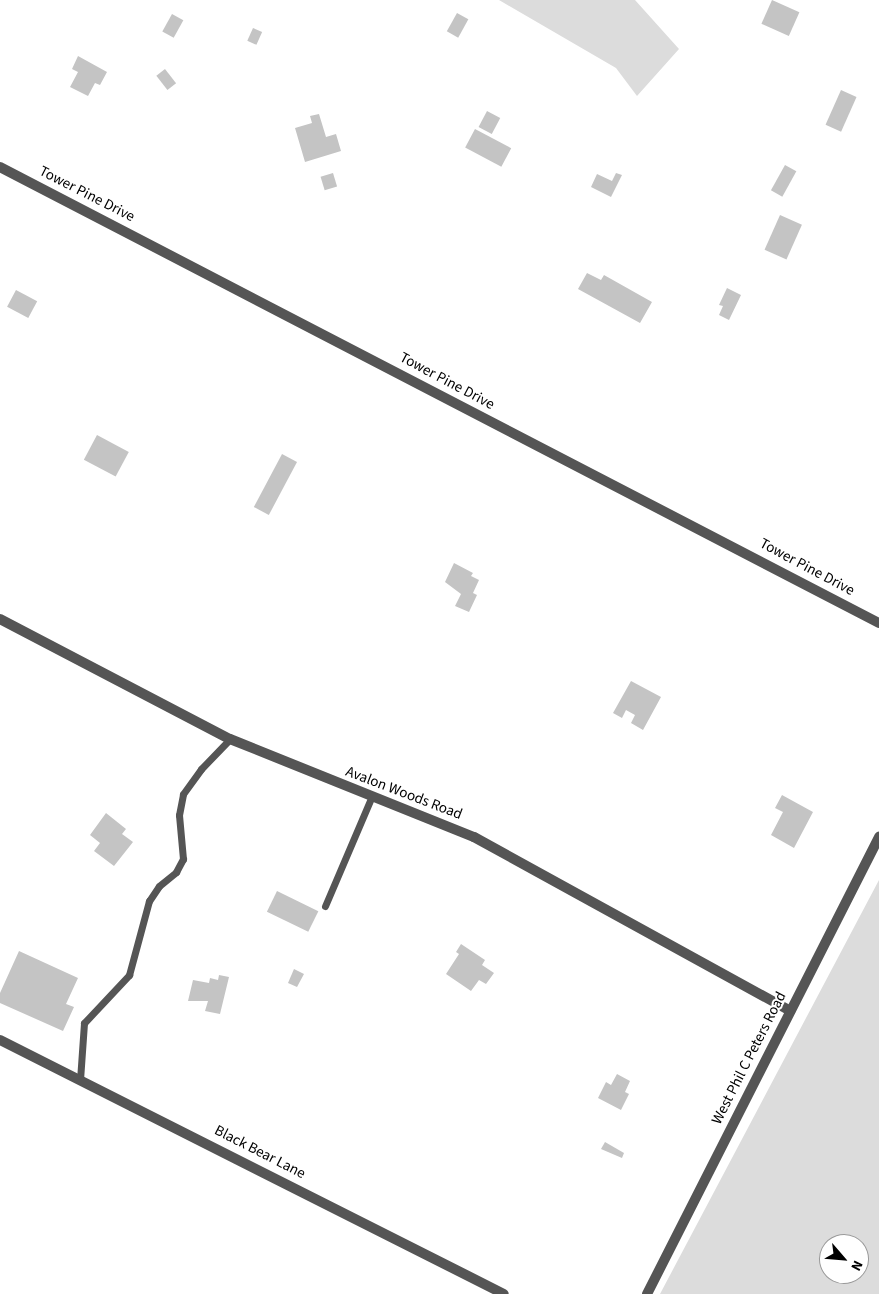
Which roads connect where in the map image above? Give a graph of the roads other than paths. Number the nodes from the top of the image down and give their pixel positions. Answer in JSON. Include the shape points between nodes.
{"nodes":[{"id":1,"x":0,"y":167,"type":"edge"},
{"id":2,"x":0,"y":619,"type":"edge"},
{"id":3,"x":879,"y":623,"type":"edge"},
{"id":4,"x":230,"y":739,"type":"junction"},
{"id":5,"x":372,"y":796,"type":"junction"},
{"id":6,"x":879,"y":837,"type":"edge"},
{"id":7,"x":325,"y":906,"type":"dead end"},
{"id":8,"x":790,"y":1011,"type":"junction"},
{"id":9,"x":0,"y":1040,"type":"edge"},
{"id":10,"x":80,"y":1080,"type":"junction"},
{"id":11,"x":504,"y":1294,"type":"edge"},
{"id":12,"x":647,"y":1294,"type":"edge"}],
"edges":[{"from":1,"to":3,"type":"street","name":"Tower Pine Drive"},
{"from":2,"to":4,"type":"street","name":"Avalon Woods Road"},
{"from":4,"to":5,"type":"street","name":"Avalon Woods Road"},
{"from":4,"to":10,"type":"lane","via":[[201,769],[183,794],[179,815],[183,859],[176,872],[159,886],[149,901],[129,975],[84,1023]]},
{"from":5,"to":7,"type":"lane"},
{"from":5,"to":8,"type":"street","name":"Avalon Woods Road","via":[[474,837]]},
{"from":6,"to":8,"type":"street","name":"West Phil C Peters Road"},
{"from":8,"to":12,"type":"street","name":"West Phil C Peters Road"},
{"from":9,"to":10,"type":"street","name":"Black Bear Lane"},
{"from":10,"to":11,"type":"street","name":"Black Bear Lane"}]}
